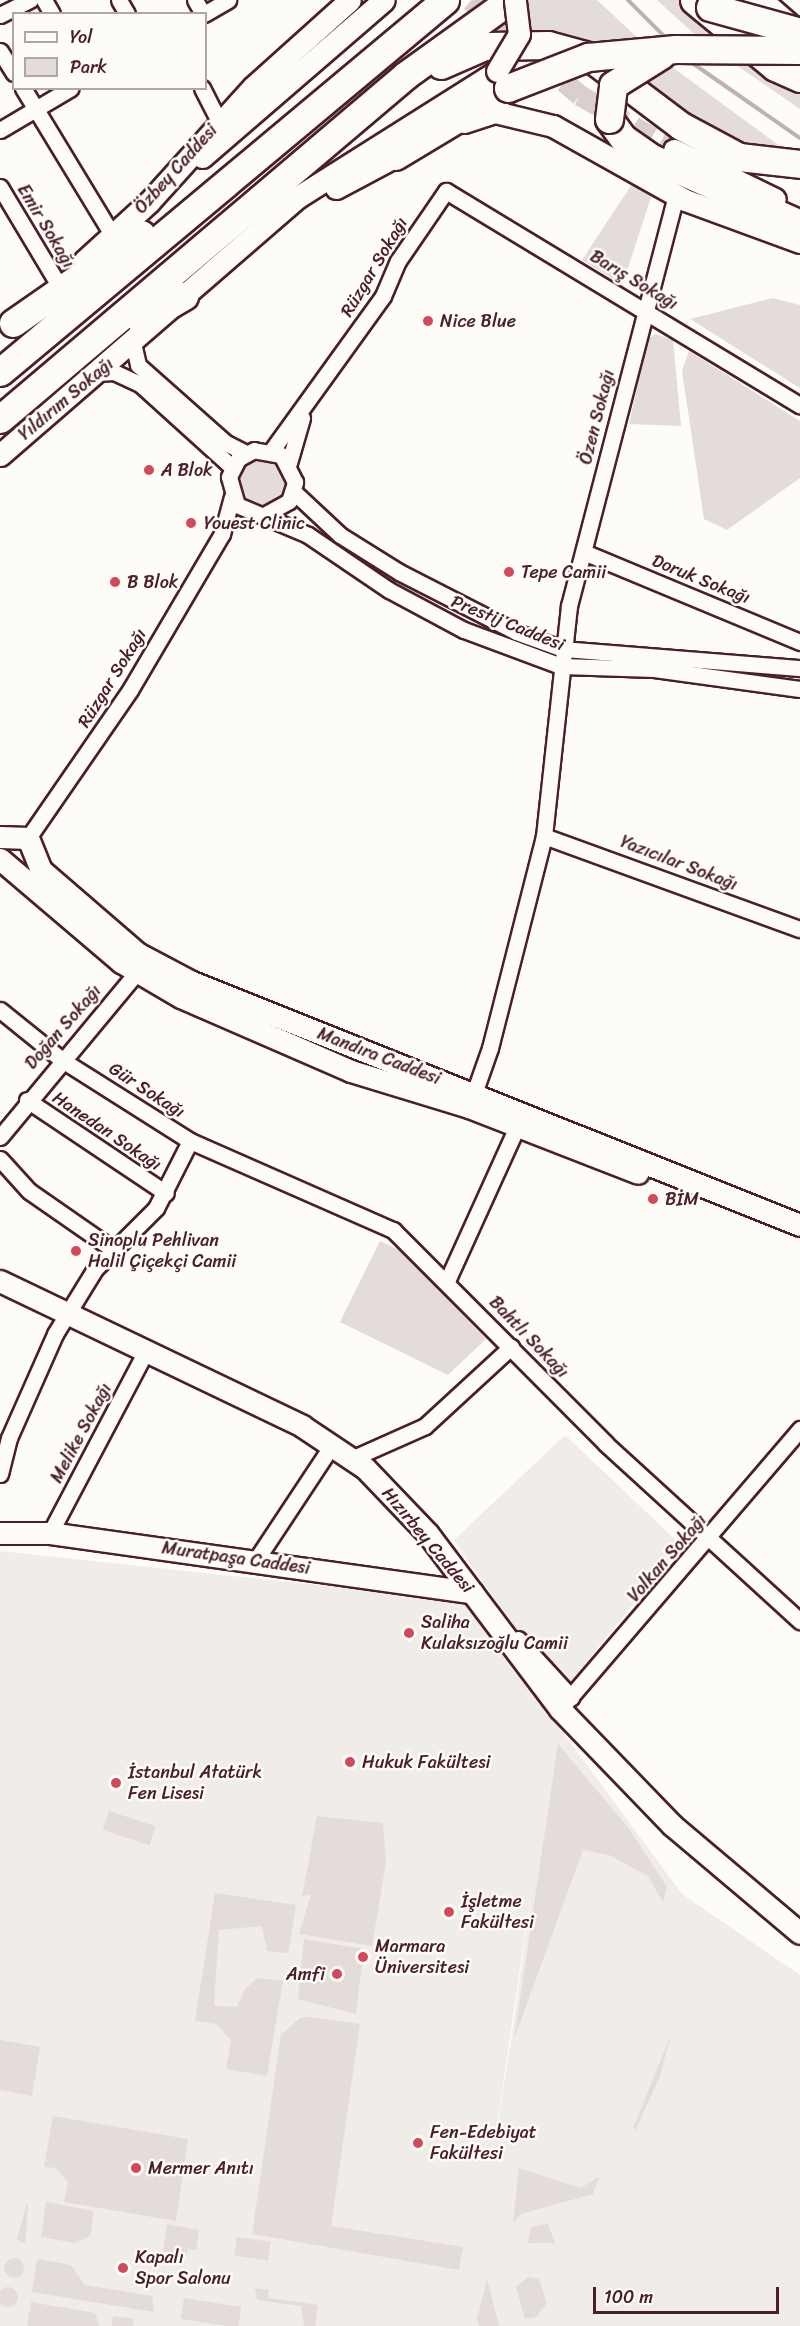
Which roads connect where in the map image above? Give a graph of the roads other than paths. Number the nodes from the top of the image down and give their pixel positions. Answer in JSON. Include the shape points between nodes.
{"nodes":[{"id":1,"x":30,"y":0,"type":"edge"},
{"id":2,"x":228,"y":0,"type":"edge"},
{"id":3,"x":350,"y":0,"type":"edge"},
{"id":4,"x":382,"y":0,"type":"edge"},
{"id":5,"x":510,"y":0,"type":"edge"},
{"id":6,"x":515,"y":0,"type":"edge"},
{"id":7,"x":694,"y":0,"type":"edge"},
{"id":8,"x":700,"y":0,"type":"edge"},
{"id":9,"x":758,"y":0,"type":"edge"},
{"id":10,"x":443,"y":1,"type":"edge"},
{"id":11,"x":207,"y":12,"type":"edge"},
{"id":12,"x":0,"y":15,"type":"edge"},
{"id":13,"x":800,"y":34,"type":"edge"},
{"id":14,"x":310,"y":36,"type":"junction"},
{"id":15,"x":676,"y":49,"type":"junction"},
{"id":16,"x":800,"y":50,"type":"edge"},
{"id":17,"x":0,"y":51,"type":"edge"},
{"id":18,"x":12,"y":70,"type":"edge"},
{"id":19,"x":800,"y":78,"type":"edge"},
{"id":20,"x":503,"y":79,"type":"junction"},
{"id":21,"x":24,"y":90,"type":"edge"},
{"id":22,"x":68,"y":90,"type":"edge"},
{"id":23,"x":203,"y":90,"type":"edge"},
{"id":24,"x":35,"y":109,"type":"junction"},
{"id":25,"x":306,"y":117,"type":"junction"},
{"id":26,"x":219,"y":122,"type":"junction"},
{"id":27,"x":0,"y":130,"type":"edge"},
{"id":28,"x":674,"y":150,"type":"tunnel mouth"},
{"id":29,"x":395,"y":156,"type":"junction"},
{"id":30,"x":800,"y":164,"type":"edge"},
{"id":31,"x":278,"y":180,"type":"junction"},
{"id":32,"x":0,"y":187,"type":"edge"},
{"id":33,"x":446,"y":191,"type":"joint"},
{"id":34,"x":676,"y":195,"type":"junction"},
{"id":35,"x":149,"y":202,"type":"junction"},
{"id":36,"x":800,"y":211,"type":"edge"},
{"id":37,"x":800,"y":224,"type":"edge"},
{"id":38,"x":113,"y":236,"type":"junction"},
{"id":39,"x":800,"y":242,"type":"edge"},
{"id":40,"x":246,"y":243,"type":"junction"},
{"id":41,"x":58,"y":284,"type":"junction"},
{"id":42,"x":184,"y":296,"type":"junction"},
{"id":43,"x":645,"y":310,"type":"junction"},
{"id":44,"x":6,"y":329,"type":"edge"},
{"id":45,"x":133,"y":342,"type":"junction"},
{"id":46,"x":0,"y":372,"type":"edge"},
{"id":47,"x":96,"y":373,"type":"junction"},
{"id":48,"x":800,"y":405,"type":"edge"},
{"id":49,"x":305,"y":409,"type":"junction"},
{"id":50,"x":0,"y":419,"type":"edge"},
{"id":51,"x":0,"y":435,"type":"edge"},
{"id":52,"x":272,"y":450,"type":"junction"},
{"id":53,"x":246,"y":453,"type":"junction"},
{"id":54,"x":0,"y":455,"type":"edge"},
{"id":55,"x":289,"y":462,"type":"junction"},
{"id":56,"x":232,"y":467,"type":"junction"},
{"id":57,"x":294,"y":492,"type":"junction"},
{"id":58,"x":232,"y":497,"type":"junction"},
{"id":59,"x":245,"y":511,"type":"junction"},
{"id":60,"x":264,"y":515,"type":"junction"},
{"id":61,"x":222,"y":534,"type":"junction"},
{"id":62,"x":586,"y":553,"type":"junction"},
{"id":63,"x":800,"y":642,"type":"edge"},
{"id":64,"x":563,"y":649,"type":"junction"},
{"id":65,"x":561,"y":666,"type":"junction"},
{"id":66,"x":800,"y":668,"type":"edge"},
{"id":67,"x":800,"y":689,"type":"edge"},
{"id":68,"x":544,"y":836,"type":"junction"},
{"id":69,"x":19,"y":842,"type":"edge"},
{"id":70,"x":6,"y":864,"type":"edge"},
{"id":71,"x":800,"y":929,"type":"edge"},
{"id":72,"x":136,"y":973,"type":"junction"},
{"id":73,"x":0,"y":1010,"type":"edge"},
{"id":74,"x":62,"y":1060,"type":"junction"},
{"id":75,"x":472,"y":1099,"type":"junction"},
{"id":76,"x":27,"y":1100,"type":"junction"},
{"id":77,"x":517,"y":1126,"type":"junction"},
{"id":78,"x":0,"y":1137,"type":"edge"},
{"id":79,"x":190,"y":1141,"type":"junction"},
{"id":80,"x":0,"y":1159,"type":"edge"},
{"id":81,"x":166,"y":1193,"type":"junction"},
{"id":82,"x":800,"y":1225,"type":"edge"},
{"id":83,"x":800,"y":1238,"type":"edge"},
{"id":84,"x":114,"y":1250,"type":"junction"},
{"id":85,"x":447,"y":1281,"type":"junction"},
{"id":86,"x":2,"y":1286,"type":"edge"},
{"id":87,"x":68,"y":1313,"type":"junction"},
{"id":88,"x":511,"y":1347,"type":"junction"},
{"id":89,"x":146,"y":1351,"type":"junction"},
{"id":90,"x":800,"y":1430,"type":"edge"},
{"id":91,"x":332,"y":1446,"type":"junction"},
{"id":92,"x":351,"y":1459,"type":"junction"},
{"id":93,"x":0,"y":1474,"type":"edge"},
{"id":94,"x":0,"y":1533,"type":"edge"},
{"id":95,"x":50,"y":1533,"type":"junction"},
{"id":96,"x":709,"y":1539,"type":"junction"},
{"id":97,"x":256,"y":1560,"type":"junction"},
{"id":98,"x":466,"y":1591,"type":"junction"},
{"id":99,"x":800,"y":1621,"type":"edge"},
{"id":100,"x":514,"y":1635,"type":"dead end"},
{"id":101,"x":500,"y":1644,"type":"dead end"},
{"id":102,"x":565,"y":1703,"type":"junction"},
{"id":103,"x":800,"y":1933,"type":"edge"}],
"edges":[{"from":1,"to":12,"type":"street"},
{"from":2,"to":11,"type":"street"},
{"from":3,"to":14,"type":"main road","name":"Özbey Caddesi"},
{"from":4,"to":14,"type":"main road"},
{"from":4,"to":35,"type":"main road"},
{"from":5,"to":31,"type":"highway","via":[[406,75]]},
{"from":6,"to":20,"type":"main road","bridge":true,"via":[[519,34]]},
{"from":7,"to":19,"type":"highway","via":[[775,67]]},
{"from":8,"to":13,"type":"highway","bridge":true},
{"from":9,"to":13,"type":"highway"},
{"from":10,"to":25,"type":"highway"},
{"from":14,"to":26,"type":"main road","name":"Özbey Caddesi"},
{"from":15,"to":16,"type":"highway","bridge":true},
{"from":15,"to":20,"type":"highway","bridge":true,"via":[[588,57]]},
{"from":15,"to":37,"type":"highway","bridge":true,"via":[[638,66],[613,85],[609,119],[623,138],[652,158]]},
{"from":17,"to":18,"type":"street"},
{"from":20,"to":29,"type":"highway"},
{"from":20,"to":40,"type":"main road","via":[[298,197]]},
{"from":21,"to":24,"type":"street"},
{"from":22,"to":24,"type":"street"},
{"from":23,"to":26,"type":"street"},
{"from":24,"to":27,"type":"street"},
{"from":24,"to":38,"type":"street"},
{"from":25,"to":44,"type":"highway"},
{"from":25,"to":46,"type":"highway"},
{"from":26,"to":35,"type":"main road","name":"Özbey Caddesi"},
{"from":28,"to":36,"type":"main road"},
{"from":29,"to":34,"type":"main road","via":[[461,122],[500,113],[553,126]]},
{"from":29,"to":40,"type":"main road"},
{"from":30,"to":31,"type":"highway","via":[[739,157],[681,126],[588,56],[548,45],[508,42],[453,57]]},
{"from":31,"to":50,"type":"highway"},
{"from":32,"to":41,"type":"street","name":"Emir Sokağı"},
{"from":33,"to":43,"type":"street","name":"Barış Sokağı"},
{"from":33,"to":49,"type":"street","name":"Rüzgar Sokağı"},
{"from":34,"to":39,"type":"main road"},
{"from":34,"to":43,"type":"street","name":"Özen Sokağı"},
{"from":35,"to":38,"type":"main road","name":"Özbey Caddesi"},
{"from":38,"to":41,"type":"main road","name":"Özbey Caddesi"},
{"from":40,"to":42,"type":"main road","name":"Yıldırım Sokağı"},
{"from":41,"to":44,"type":"main road","name":"Özbey Caddesi"},
{"from":42,"to":45,"type":"main road","name":"Yıldırım Sokağı"},
{"from":42,"to":51,"type":"highway","via":[[117,338]]},
{"from":43,"to":48,"type":"street","name":"Barış Sokağı"},
{"from":43,"to":62,"type":"street","name":"Özen Sokağı","via":[[611,433]]},
{"from":45,"to":47,"type":"main road","name":"Yıldırım Sokağı"},
{"from":45,"to":53,"type":"street","via":[[138,365],[226,442]]},
{"from":47,"to":54,"type":"main road","name":"Yıldırım Sokağı"},
{"from":47,"to":56,"type":"street","via":[[114,372],[140,384]]},
{"from":49,"to":52,"type":"street","name":"Rüzgar Sokağı"},
{"from":49,"to":55,"type":"street"},
{"from":52,"to":53,"type":"street"},
{"from":52,"to":55,"type":"street"},
{"from":53,"to":56,"type":"street"},
{"from":55,"to":57,"type":"street"},
{"from":56,"to":58,"type":"street"},
{"from":57,"to":60,"type":"street","via":[[282,508]]},
{"from":57,"to":64,"type":"street","name":"Prestij Caddesi","via":[[340,535],[399,572],[516,632]]},
{"from":58,"to":59,"type":"street"},
{"from":58,"to":61,"type":"street"},
{"from":59,"to":60,"type":"street","name":"Prestij Caddesi"},
{"from":59,"to":61,"type":"street"},
{"from":60,"to":65,"type":"street","name":"Prestij Caddesi","via":[[308,535],[390,590],[464,630]]},
{"from":61,"to":69,"type":"street","name":"Rüzgar Sokağı","via":[[128,693]]},
{"from":62,"to":63,"type":"street","name":"Doruk Sokağı"},
{"from":62,"to":64,"type":"street","name":"Özen Sokağı"},
{"from":64,"to":65,"type":"street","name":"Özen Sokağı"},
{"from":64,"to":66,"type":"street","name":"Prestij Caddesi"},
{"from":65,"to":67,"type":"street","name":"Prestij Caddesi","via":[[654,669]]},
{"from":65,"to":68,"type":"street","name":"Özen Sokağı"},
{"from":68,"to":71,"type":"street","name":"Yazıcılar Sokağı"},
{"from":68,"to":75,"type":"street","name":"Özen Sokağı"},
{"from":69,"to":70,"type":"main road","via":[[2,849]]},
{"from":69,"to":70,"type":"main road","via":[[28,867]]},
{"from":69,"to":75,"type":"main road","name":"Mandıra Caddesi","via":[[41,870],[138,953],[192,982]]},
{"from":70,"to":72,"type":"main road","name":"Mandıra Caddesi"},
{"from":72,"to":74,"type":"street","name":"Doğan Sokağı"},
{"from":72,"to":75,"type":"main road","name":"Mandıra Caddesi","via":[[351,1071]]},
{"from":73,"to":74,"type":"street","name":"Gür Sokağı"},
{"from":74,"to":76,"type":"street","name":"Doğan Sokağı"},
{"from":74,"to":79,"type":"street","name":"Gür Sokağı"},
{"from":75,"to":77,"type":"main road","name":"Mandıra Caddesi"},
{"from":75,"to":82,"type":"main road","name":"Mandıra Caddesi"},
{"from":76,"to":78,"type":"street","name":"Doğan Sokağı"},
{"from":76,"to":81,"type":"street","name":"Hanedan Sokağı"},
{"from":77,"to":83,"type":"main road","name":"Mandıra Caddesi"},
{"from":77,"to":85,"type":"street"},
{"from":79,"to":81,"type":"street","name":"Gür Sokağı"},
{"from":79,"to":85,"type":"street","name":"Bahtlı Sokağı","via":[[393,1230]]},
{"from":80,"to":84,"type":"street","via":[[29,1191]]},
{"from":81,"to":84,"type":"street","name":"Gür Sokağı"},
{"from":84,"to":87,"type":"street","name":"Gür Sokağı"},
{"from":85,"to":88,"type":"street","name":"Bahtlı Sokağı"},
{"from":86,"to":87,"type":"main road","name":"Hızırbey Caddesi"},
{"from":87,"to":89,"type":"main road","name":"Hızırbey Caddesi"},
{"from":87,"to":93,"type":"street","name":"Gür Sokağı","via":[[30,1386]]},
{"from":88,"to":92,"type":"street","via":[[425,1426]]},
{"from":88,"to":96,"type":"street","name":"Bahtlı Sokağı"},
{"from":89,"to":91,"type":"main road","name":"Hızırbey Caddesi","via":[[302,1425]]},
{"from":89,"to":95,"type":"street","name":"Melike Sokağı"},
{"from":90,"to":96,"type":"street","name":"Volkan Sokağı"},
{"from":91,"to":92,"type":"main road","name":"Hızırbey Caddesi"},
{"from":91,"to":97,"type":"street"},
{"from":92,"to":98,"type":"main road","name":"Hızırbey Caddesi","via":[[397,1497]]},
{"from":94,"to":95,"type":"main road","name":"Muratpaşa Caddesi"},
{"from":95,"to":97,"type":"main road","name":"Muratpaşa Caddesi"},
{"from":96,"to":99,"type":"street","name":"Bahtlı Sokağı"},
{"from":96,"to":102,"type":"street","name":"Volkan Sokağı"},
{"from":97,"to":98,"type":"main road","name":"Muratpaşa Caddesi"},
{"from":98,"to":101,"type":"street","name":"Hızırbey Caddesi"},
{"from":98,"to":102,"type":"main road","name":"Hızırbey Caddesi"},
{"from":100,"to":102,"type":"street","name":"Hızırbey Caddesi"},
{"from":102,"to":103,"type":"main road","name":"Hızırbey Caddesi","via":[[672,1825]]}]}
